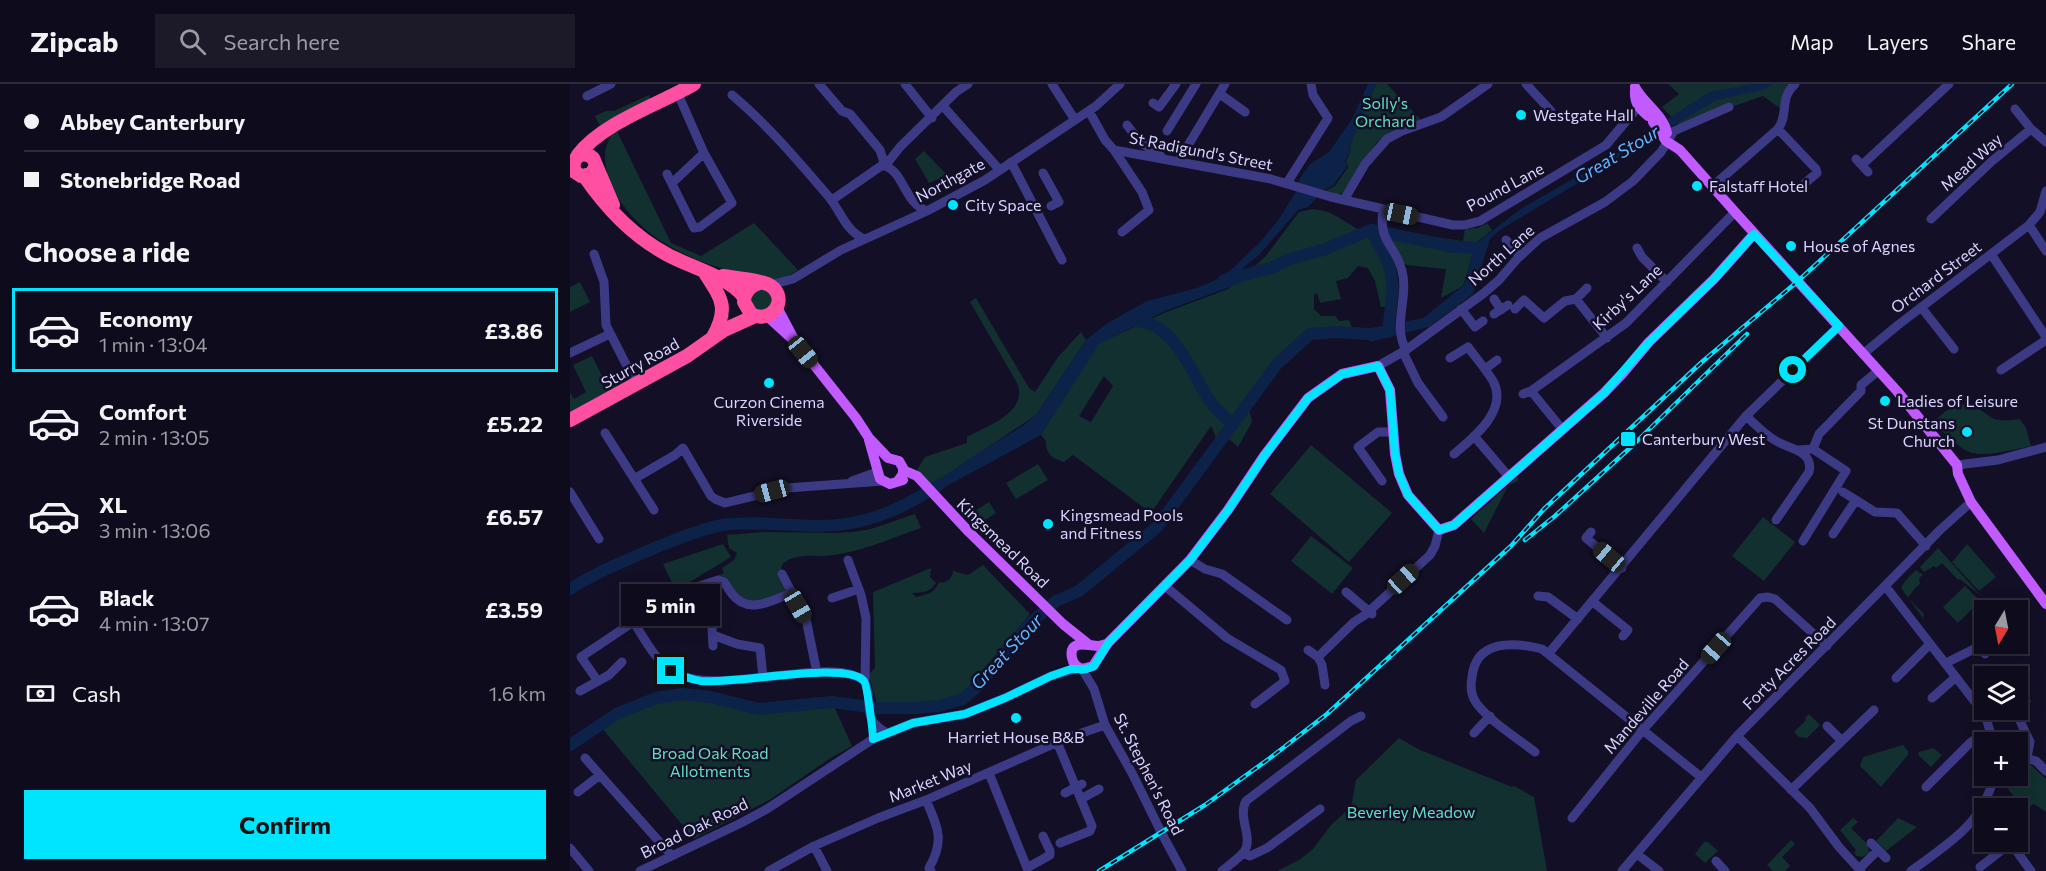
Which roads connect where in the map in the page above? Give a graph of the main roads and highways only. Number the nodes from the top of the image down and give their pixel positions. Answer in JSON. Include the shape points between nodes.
{"nodes":[{"id":1,"x":694,"y":84,"type":"edge"},
{"id":2,"x":1636,"y":86,"type":"edge"},
{"id":3,"x":1659,"y":127,"type":"junction"},
{"id":4,"x":609,"y":130,"type":"junction"},
{"id":5,"x":596,"y":163,"type":"junction"},
{"id":6,"x":576,"y":165,"type":"edge"},
{"id":7,"x":626,"y":223,"type":"junction"},
{"id":8,"x":1754,"y":234,"type":"junction"},
{"id":9,"x":704,"y":272,"type":"junction"},
{"id":10,"x":765,"y":284,"type":"junction"},
{"id":11,"x":744,"y":300,"type":"junction"},
{"id":12,"x":770,"y":310,"type":"junction"},
{"id":13,"x":724,"y":330,"type":"junction"},
{"id":14,"x":712,"y":339,"type":"junction"},
{"id":15,"x":570,"y":420,"type":"edge"},
{"id":16,"x":869,"y":438,"type":"junction"},
{"id":17,"x":888,"y":458,"type":"junction"},
{"id":18,"x":903,"y":470,"type":"junction"},
{"id":19,"x":879,"y":474,"type":"junction"},
{"id":20,"x":898,"y":481,"type":"junction"},
{"id":21,"x":922,"y":483,"type":"junction"},
{"id":22,"x":2046,"y":604,"type":"edge"},
{"id":23,"x":1063,"y":624,"type":"junction"},
{"id":24,"x":1108,"y":643,"type":"junction"},
{"id":25,"x":1090,"y":644,"type":"junction"},
{"id":26,"x":1072,"y":653,"type":"junction"},
{"id":27,"x":1097,"y":661,"type":"junction"}],
"edges":[{"from":1,"to":4,"type":"highway"},
{"from":2,"to":3,"type":"main road","via":[[1641,98],[1655,110]]},
{"from":2,"to":3,"type":"main road","via":[[1638,108]]},
{"from":3,"to":8,"type":"main road"},
{"from":4,"to":5,"type":"highway"},
{"from":4,"to":6,"type":"highway","via":[[591,141]]},
{"from":5,"to":6,"type":"highway","via":[[588,154]]},
{"from":5,"to":6,"type":"highway","via":[[594,172]]},
{"from":5,"to":7,"type":"highway","via":[[607,195]]},
{"from":6,"to":7,"type":"highway","via":[[606,207]]},
{"from":7,"to":9,"type":"highway","via":[[656,248]]},
{"from":8,"to":22,"type":"main road","via":[[1897,391],[1958,465],[1971,502]]},
{"from":8,"to":24,"type":"main road","name":"St. Stephen's Road","via":[[1610,387],[1454,525],[1439,530],[1408,495],[1399,474],[1390,390],[1378,366],[1342,374],[1308,398],[1190,560]]},
{"from":9,"to":10,"type":"highway"},
{"from":9,"to":11,"type":"highway","via":[[734,287]]},
{"from":9,"to":14,"type":"highway","via":[[722,303],[721,321]]},
{"from":10,"to":11,"type":"highway","via":[[749,288]]},
{"from":10,"to":12,"type":"highway","via":[[777,293]]},
{"from":11,"to":12,"type":"highway","via":[[748,311]]},
{"from":11,"to":13,"type":"highway","name":"Sturry Road"},
{"from":12,"to":13,"type":"highway","name":"Sturry Road"},
{"from":12,"to":16,"type":"main road","name":"Kingsmead Road"},
{"from":13,"to":14,"type":"highway","name":"Sturry Road"},
{"from":14,"to":15,"type":"highway","name":"Sturry Road"},
{"from":16,"to":17,"type":"main road","name":"Kingsmead Road"},
{"from":16,"to":19,"type":"main road","name":"Kingsmead Road"},
{"from":17,"to":18,"type":"main road","name":"Kingsmead Road","via":[[899,461]]},
{"from":17,"to":19,"type":"main road","via":[[881,461]]},
{"from":18,"to":20,"type":"main road"},
{"from":18,"to":21,"type":"main road","name":"Kingsmead Road"},
{"from":19,"to":20,"type":"main road","via":[[890,484]]},
{"from":20,"to":21,"type":"main road"},
{"from":21,"to":23,"type":"main road","name":"Kingsmead Road"},
{"from":23,"to":25,"type":"main road","name":"Kingsmead Road"},
{"from":23,"to":26,"type":"main road","name":"Kingsmead Road"},
{"from":24,"to":25,"type":"main road"},
{"from":24,"to":27,"type":"main road","name":"St. Stephen's Road"},
{"from":25,"to":26,"type":"main road","via":[[1077,645]]},
{"from":25,"to":27,"type":"main road","name":"St. Stephen's Road","via":[[1097,651]]},
{"from":26,"to":27,"type":"main road","name":"St. Stephen's Road","via":[[1072,661],[1080,669],[1090,668]]}]}
